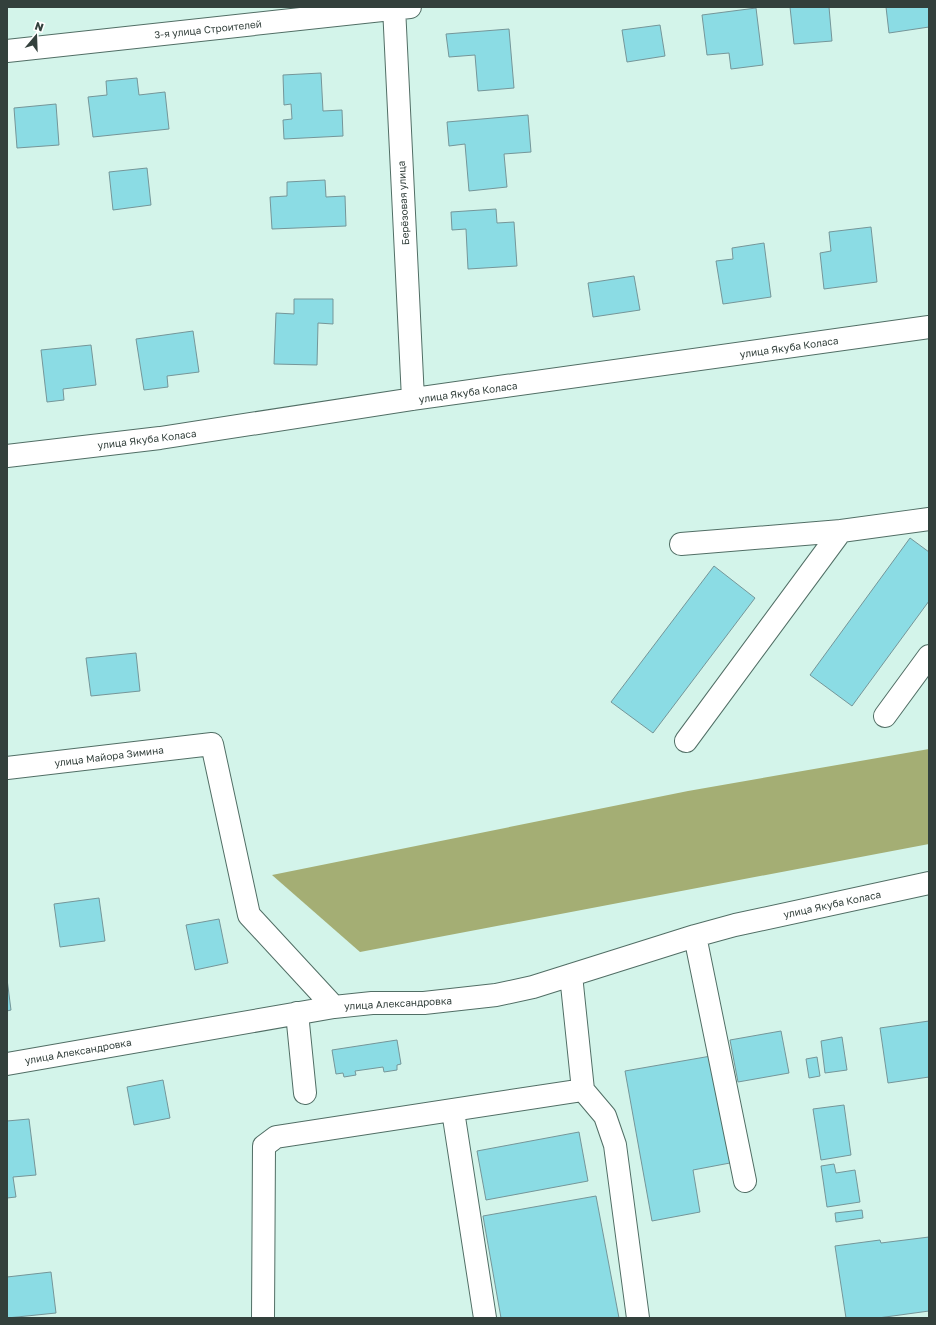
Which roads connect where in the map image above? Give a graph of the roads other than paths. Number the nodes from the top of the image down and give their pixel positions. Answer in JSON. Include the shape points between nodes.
{"nodes":[{"id":1,"x":399,"y":8,"type":"edge"},
{"id":2,"x":7,"y":51,"type":"edge"},
{"id":3,"x":929,"y":327,"type":"edge"},
{"id":4,"x":413,"y":399,"type":"junction"},
{"id":5,"x":7,"y":456,"type":"edge"},
{"id":6,"x":929,"y":519,"type":"edge"},
{"id":7,"x":841,"y":531,"type":"junction"},
{"id":8,"x":681,"y":544,"type":"dead end"},
{"id":9,"x":929,"y":656,"type":"edge"},
{"id":10,"x":885,"y":716,"type":"dead end"},
{"id":11,"x":686,"y":741,"type":"dead end"},
{"id":12,"x":7,"y":768,"type":"edge"},
{"id":13,"x":929,"y":883,"type":"edge"},
{"id":14,"x":735,"y":925,"type":"joint"},
{"id":15,"x":696,"y":936,"type":"junction"},
{"id":16,"x":570,"y":975,"type":"junction"},
{"id":17,"x":334,"y":1007,"type":"junction"},
{"id":18,"x":297,"y":1013,"type":"junction"},
{"id":19,"x":7,"y":1064,"type":"edge"},
{"id":20,"x":583,"y":1090,"type":"junction"},
{"id":21,"x":305,"y":1093,"type":"dead end"},
{"id":22,"x":453,"y":1111,"type":"junction"},
{"id":23,"x":745,"y":1181,"type":"dead end"},
{"id":24,"x":262,"y":1318,"type":"edge"},
{"id":25,"x":485,"y":1318,"type":"edge"},
{"id":26,"x":638,"y":1318,"type":"edge"}],
"edges":[{"from":1,"to":2,"type":"street","name":"3-я улица Строителей"},
{"from":1,"to":4,"type":"street","name":"Берёзовая улица"},
{"from":3,"to":4,"type":"street","name":"улица Якуба Коласа"},
{"from":4,"to":5,"type":"street","name":"улица Якуба Коласа","via":[[160,438]]},
{"from":6,"to":7,"type":"street"},
{"from":7,"to":8,"type":"street"},
{"from":7,"to":11,"type":"street"},
{"from":9,"to":10,"type":"street"},
{"from":12,"to":17,"type":"street","name":"улица Майора Зимина","via":[[212,744],[249,915]]},
{"from":13,"to":14,"type":"street","name":"улица Якуба Коласа"},
{"from":14,"to":15,"type":"street","name":"улица Александровка"},
{"from":15,"to":16,"type":"street","name":"улица Александровка"},
{"from":15,"to":23,"type":"street"},
{"from":16,"to":17,"type":"street","name":"улица Александровка","via":[[533,987],[460,1000]]},
{"from":16,"to":20,"type":"street"},
{"from":17,"to":18,"type":"street","name":"улица Александровка"},
{"from":18,"to":19,"type":"street","name":"улица Александровка"},
{"from":18,"to":21,"type":"street"},
{"from":20,"to":22,"type":"street"},
{"from":20,"to":26,"type":"street","via":[[605,1116],[615,1145]]},
{"from":22,"to":24,"type":"street","via":[[276,1136],[264,1146]]},
{"from":22,"to":25,"type":"street"}]}
